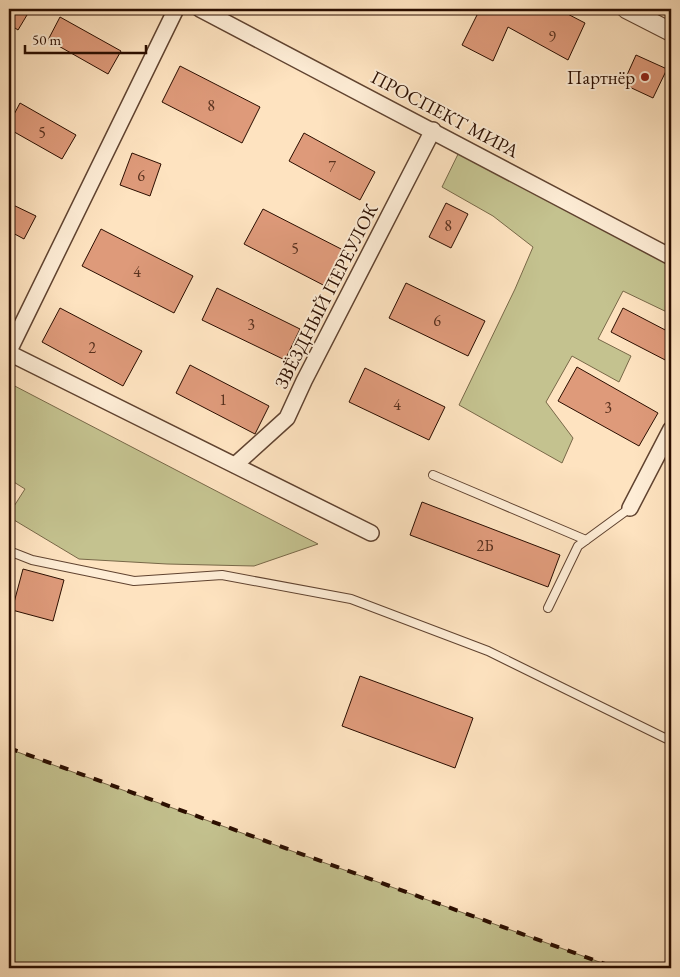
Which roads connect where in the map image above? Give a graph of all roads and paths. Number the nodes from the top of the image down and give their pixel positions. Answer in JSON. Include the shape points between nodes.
{"nodes":[{"id":1,"x":176,"y":9,"type":"edge"},
{"id":2,"x":200,"y":9,"type":"edge"},
{"id":3,"x":638,"y":11,"type":"edge"},
{"id":4,"x":671,"y":32,"type":"edge"},
{"id":5,"x":433,"y":130,"type":"junction"},
{"id":6,"x":671,"y":257,"type":"edge"},
{"id":7,"x":9,"y":352,"type":"edge"},
{"id":8,"x":671,"y":429,"type":"edge"},
{"id":9,"x":235,"y":465,"type":"junction"},
{"id":10,"x":433,"y":475,"type":"dead end"},
{"id":11,"x":630,"y":508,"type":"joint"},
{"id":12,"x":371,"y":533,"type":"dead end"},
{"id":13,"x":586,"y":540,"type":"junction"},
{"id":14,"x":9,"y":550,"type":"edge"},
{"id":15,"x":548,"y":608,"type":"dead end"},
{"id":16,"x":671,"y":741,"type":"edge"}],
"edges":[{"from":1,"to":7,"type":"street"},
{"from":2,"to":5,"type":"street","name":"ПРОСПЕКТ МИРА"},
{"from":3,"to":4,"type":"street"},
{"from":5,"to":6,"type":"street","name":"ПРОСПЕКТ МИРА"},
{"from":5,"to":9,"type":"street","name":"ЗВЁЗДНЫЙ ПЕРЕУЛОК","via":[[286,418]]},
{"from":7,"to":9,"type":"street"},
{"from":8,"to":11,"type":"street"},
{"from":9,"to":12,"type":"street"},
{"from":10,"to":13,"type":"lane"},
{"from":11,"to":13,"type":"lane"},
{"from":13,"to":15,"type":"lane","via":[[578,546]]},
{"from":14,"to":16,"type":"lane","via":[[32,560],[134,580],[222,575],[351,599],[488,651]]}]}
